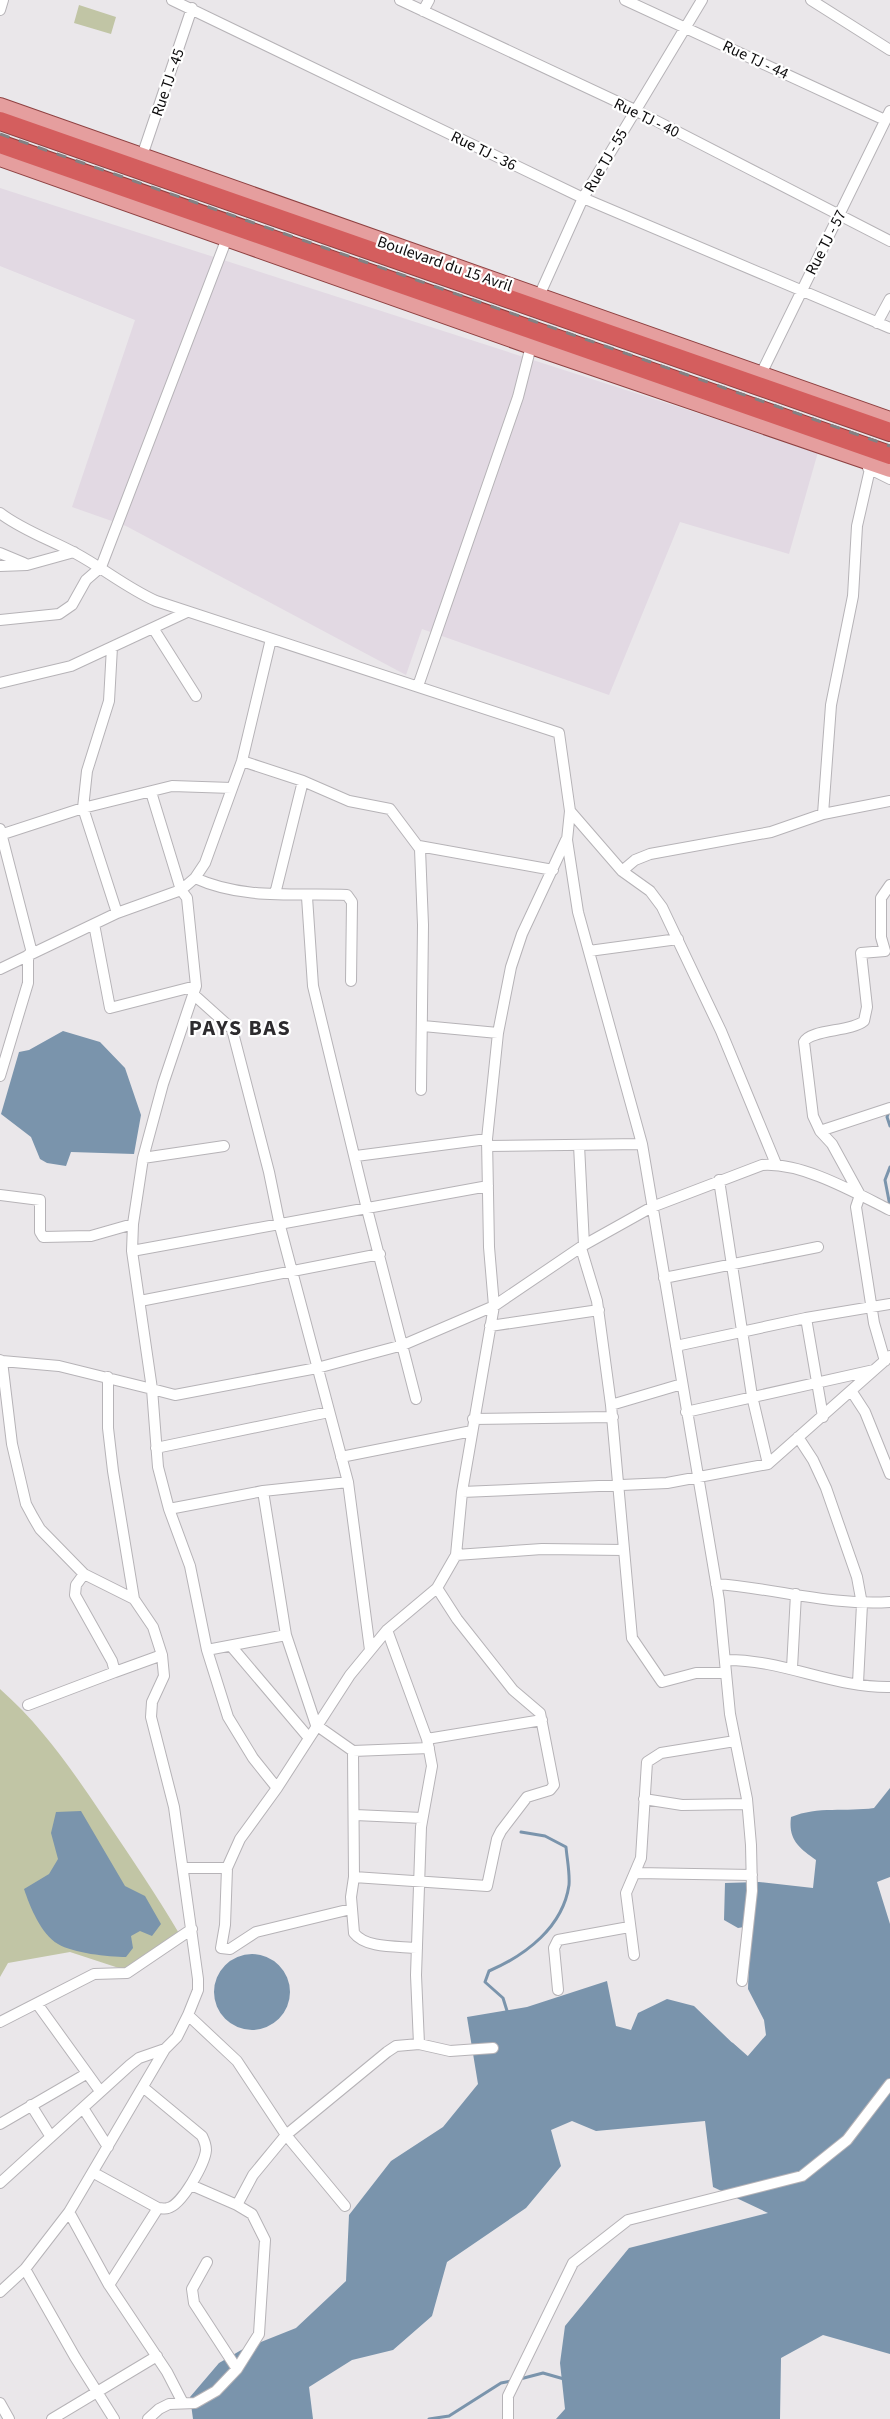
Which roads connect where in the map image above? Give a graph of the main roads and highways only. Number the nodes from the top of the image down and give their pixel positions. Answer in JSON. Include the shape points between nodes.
{"nodes":[{"id":1,"x":0,"y":106,"type":"edge"},
{"id":2,"x":0,"y":121,"type":"edge"},
{"id":3,"x":0,"y":144,"type":"edge"},
{"id":4,"x":0,"y":158,"type":"edge"},
{"id":5,"x":890,"y":420,"type":"edge"},
{"id":6,"x":890,"y":432,"type":"edge"},
{"id":7,"x":890,"y":455,"type":"edge"},
{"id":8,"x":890,"y":469,"type":"edge"}],
"edges":[{"from":1,"to":5,"type":"main road","name":"Boulevard du 15 Avril"},
{"from":2,"to":6,"type":"highway","name":"Boulevard du 15 Avril"},
{"from":3,"to":7,"type":"highway","name":"Boulevard du 15 Avril"},
{"from":4,"to":8,"type":"main road"}]}
